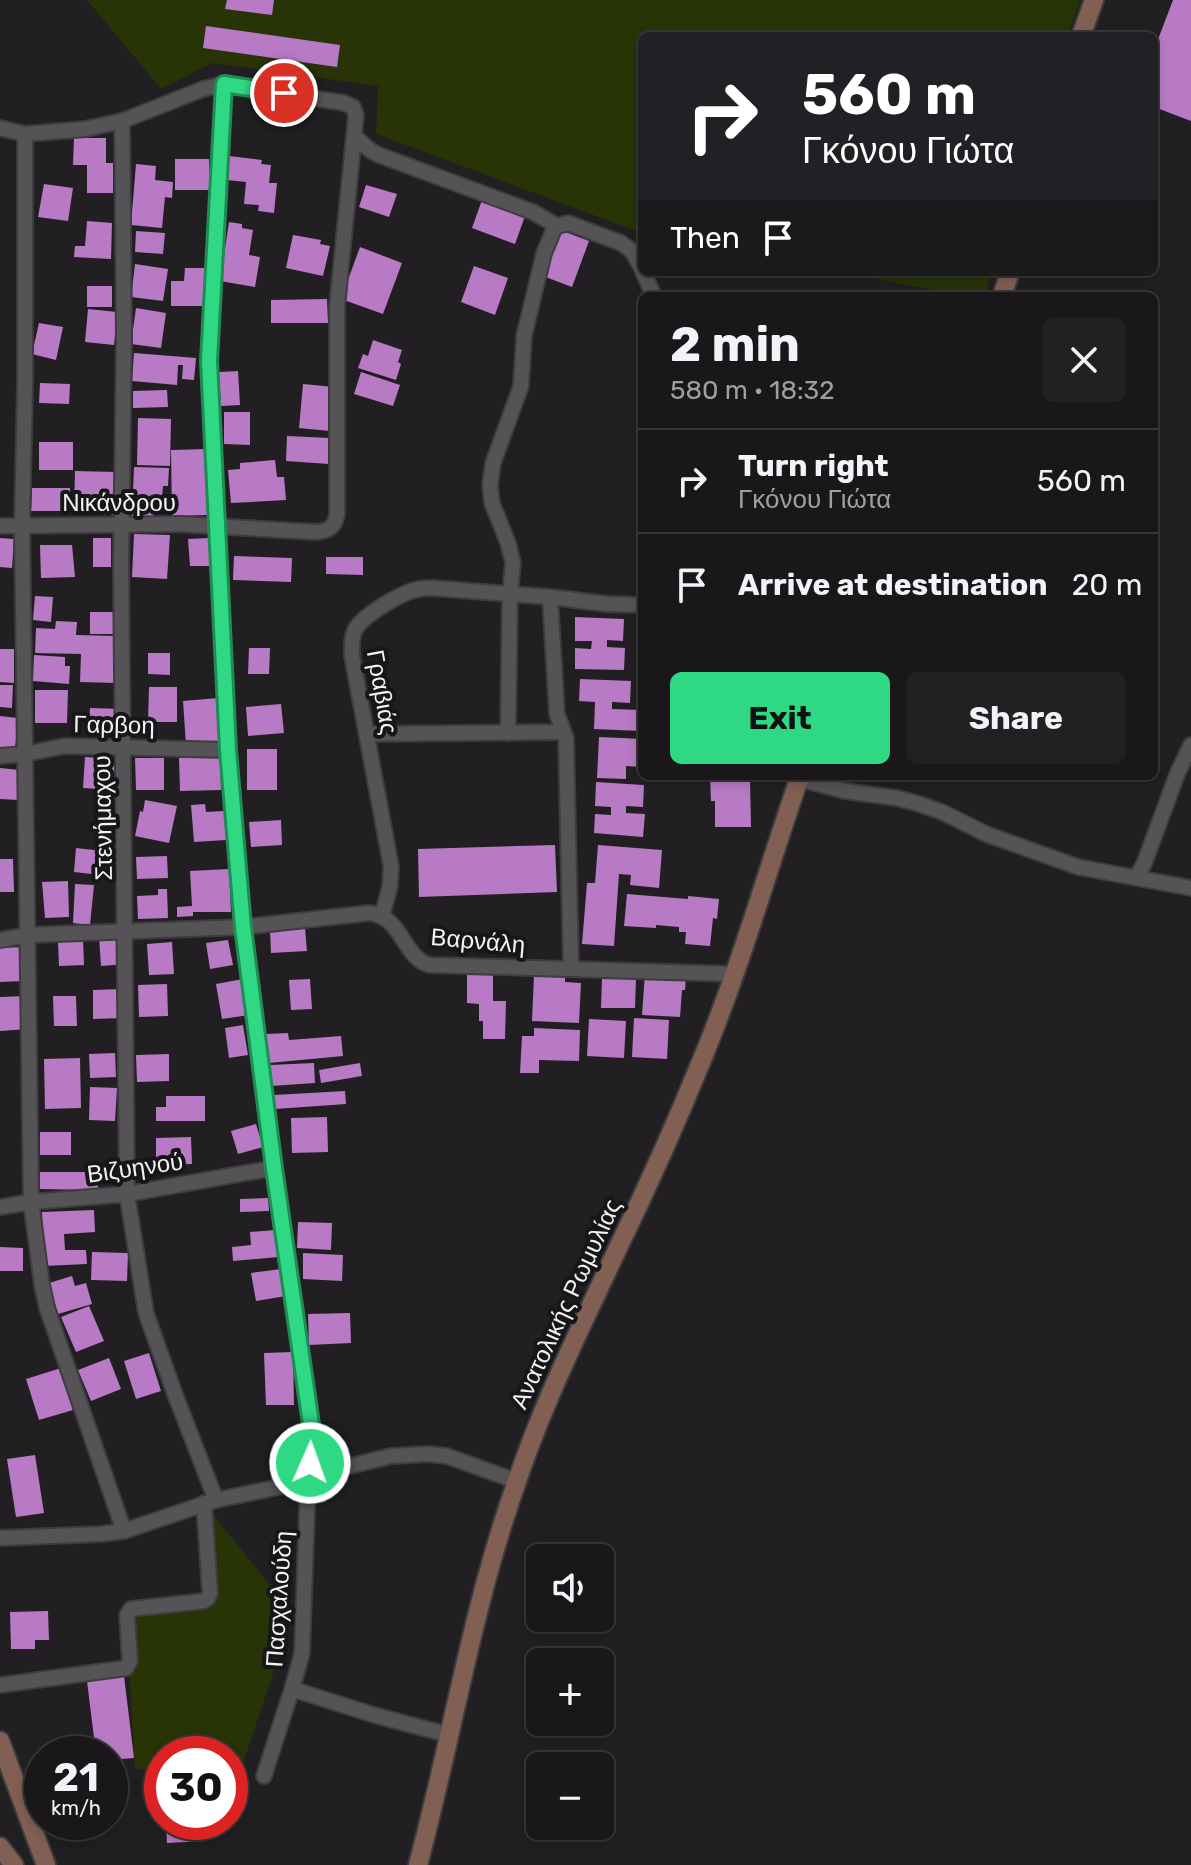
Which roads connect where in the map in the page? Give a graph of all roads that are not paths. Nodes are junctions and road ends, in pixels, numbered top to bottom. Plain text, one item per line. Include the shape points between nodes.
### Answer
1 (1094, 0) edge
2 (1082, 32) edge
3 (224, 84) junction
4 (122, 121) junction
5 (0, 128) edge
6 (25, 134) junction
7 (354, 136) junction
8 (557, 226) junction
9 (638, 262) edge
10 (121, 525) junction
11 (0, 526) edge
12 (22, 526) junction
13 (216, 527) junction
14 (510, 594) junction
15 (550, 597) junction
16 (638, 605) edge
17 (563, 732) junction
18 (508, 733) junction
19 (367, 734) junction
20 (1191, 745) edge
21 (124, 747) junction
22 (228, 750) junction
23 (25, 754) junction
24 (0, 756) edge
25 (799, 780) edge
26 (807, 780) edge
27 (1136, 878) junction
28 (1191, 888) edge
29 (382, 916) junction
30 (243, 927) junction
31 (126, 931) junction
32 (28, 935) junction
33 (0, 940) edge
34 (571, 968) junction
35 (735, 974) junction
36 (274, 1168) junction
37 (127, 1194) junction
38 (31, 1202) junction
39 (0, 1207) edge
40 (308, 1481) junction
41 (516, 1481) junction
42 (210, 1501) junction
43 (124, 1531) junction
44 (0, 1538) edge
45 (0, 1685) edge
46 (292, 1689) junction
47 (449, 1735) junction
48 (0, 1741) edge
49 (264, 1776) dead end
50 (46, 1865) edge
51 (418, 1865) edge

1 - 2 street
3 - 4 street
3 - 7 street via 344,103 356,115
3 - 13 street, Πασχαλούδη via 209,361
4 - 6 street
4 - 10 street, Στενήμαχου
5 - 6 street
6 - 12 street
7 - 8 street via 379,155 533,212
7 - 13 street, Νικάνδρου via 337,307 337,515 332,527 316,532
8 - 9 street via 568,223 621,243
8 - 14 street via 544,253 524,336 521,386 491,477 492,503 513,563
10 - 12 street, Νικάνδρου
10 - 13 street, Νικάνδρου
10 - 21 street, Στενήμαχου
11 - 12 street, Νικάνδρου
12 - 23 street
13 - 22 street, Πασχαλούδη
14 - 15 street, Γραβιάς
14 - 18 street
14 - 19 street, Γραβιάς via 418,589 361,622 351,641
15 - 16 street, Γραβιάς
15 - 17 street via 557,714
17 - 18 street
17 - 34 street
18 - 19 street
19 - 29 street, Γραβιάς via 391,866
20 - 27 street
21 - 22 street, Γαρβοη
21 - 23 street, Γαρβοη via 64,746
21 - 31 street, Στενήμαχου
22 - 30 street, Πασχαλούδη
23 - 24 street, Γαρβοη
23 - 32 street
25 - 35 street, Ανατολικής Ρωμυλίας
26 - 27 street via 916,803 1064,863
27 - 28 street
29 - 30 street via 369,913
29 - 34 street, Βαρνάλη via 424,963
30 - 31 street
30 - 36 street, Πασχαλούδη
31 - 32 street
31 - 37 street, Στενήμαχου
32 - 33 street
32 - 38 street
34 - 35 street, Βαρνάλη
35 - 41 street, Ανατολικής Ρωμυλίας via 656,1167 542,1411
36 - 37 street, Βιζυηνού
36 - 40 street, Πασχαλούδη via 312,1431
37 - 38 street, Βιζυηνού
37 - 42 street, Στενήμαχου via 146,1313
38 - 39 street, Βιζυηνού
38 - 43 street via 47,1308
40 - 41 street via 391,1456 427,1454
40 - 42 street
40 - 46 street, Πασχαλούδη via 303,1642
41 - 47 street, Ανατολικής Ρωμυλίας
42 - 43 street
42 - 45 street, Στενήμαχου via 208,1598 131,1609 126,1668
43 - 44 street
46 - 47 street
46 - 49 street, Πασχαλούδη
47 - 51 street, Ανατολικής Ρωμυλίας
48 - 50 street

